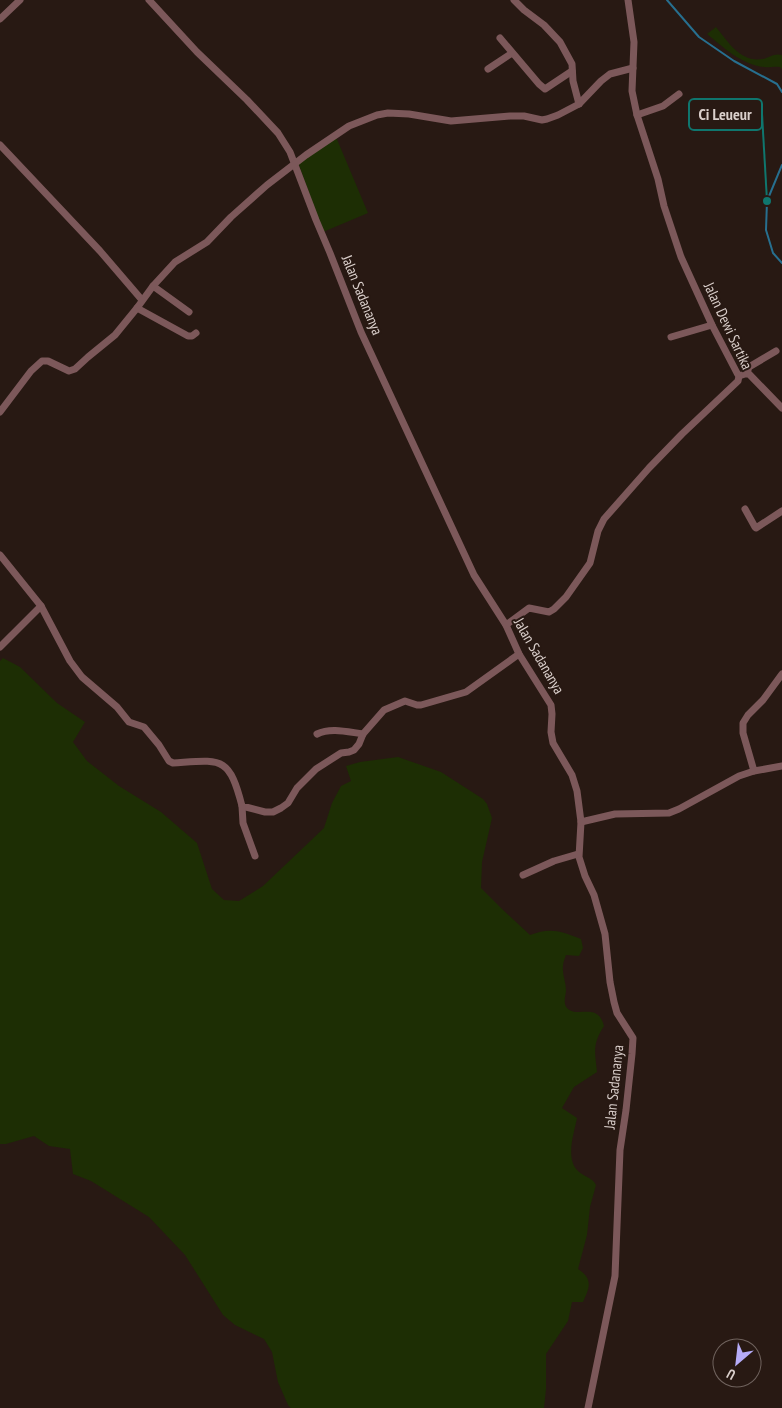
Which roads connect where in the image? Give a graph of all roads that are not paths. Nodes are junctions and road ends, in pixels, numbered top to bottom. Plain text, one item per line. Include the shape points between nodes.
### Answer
1 (20, 0) edge
2 (149, 0) edge
3 (514, 0) edge
4 (628, 0) edge
5 (0, 19) edge
6 (500, 38) dead end
7 (512, 54) junction
8 (633, 68) junction
9 (488, 69) dead end
10 (572, 71) junction
11 (679, 94) dead end
12 (579, 104) junction
13 (637, 115) junction
14 (0, 145) edge
15 (295, 164) junction
16 (153, 286) junction
17 (142, 300) junction
18 (137, 308) junction
19 (188, 312) dead end
20 (712, 325) junction
21 (196, 333) dead end
22 (670, 337) dead end
23 (776, 351) dead end
24 (747, 373) junction
25 (739, 376) junction
26 (782, 408) edge
27 (0, 412) edge
28 (745, 510) dead end
29 (782, 511) edge
30 (0, 555) edge
31 (41, 606) junction
32 (506, 624) junction
33 (0, 647) edge
34 (518, 654) junction
35 (782, 674) edge
36 (317, 734) dead end
37 (363, 734) junction
38 (782, 766) edge
39 (754, 771) junction
40 (242, 806) junction
41 (581, 822) junction
42 (578, 854) junction
43 (255, 856) dead end
44 (523, 875) dead end
45 (588, 1408) edge

1 - 5 street
2 - 15 street, Jalan Sadananya via 278,133
3 - 10 street via 560,42 571,61
4 - 8 street, Jalan Dewi Sartika via 634,42
6 - 7 street
7 - 9 street
7 - 10 street via 545,89
8 - 12 street via 610,74
8 - 13 street, Jalan Dewi Sartika via 632,91
10 - 12 street
11 - 13 street via 663,106
12 - 15 street via 542,120 510,116 451,121 397,113 377,115 349,126
13 - 20 street, Jalan Dewi Sartika via 681,256
14 - 17 street
15 - 16 street via 245,204 207,242 175,262
15 - 32 street, Jalan Sadananya via 361,332 474,575
16 - 17 street
16 - 19 street
17 - 18 street
18 - 21 street via 188,336
18 - 27 street via 115,334 73,370 42,361
20 - 22 street
20 - 25 street, Jalan Dewi Sartika
23 - 24 street via 749,366
24 - 25 street
24 - 26 street
25 - 32 street, Jalan Dewi Sartika via 738,382 682,434 604,519 590,563 566,597 549,612 529,608
28 - 29 street via 754,528
30 - 31 street
31 - 33 street
31 - 40 street via 82,677 118,707 129,722 144,727 170,762 209,761 226,767 233,776
32 - 34 street, Jalan Sadananya
34 - 37 street via 462,694 421,705 405,701 386,708
34 - 41 street, Jalan Sadananya via 551,705 552,738 572,775
35 - 39 street via 743,723
36 - 37 street via 337,730
37 - 40 street via 354,750 341,753 316,769 281,808 265,812
38 - 39 street
39 - 41 street via 723,784 674,812 621,813
40 - 43 street via 243,823
41 - 42 street, Jalan Sadananya
42 - 44 street via 550,862
42 - 45 street, Jalan Sadananya via 605,934 614,1002 633,1038 620,1150 615,1276

